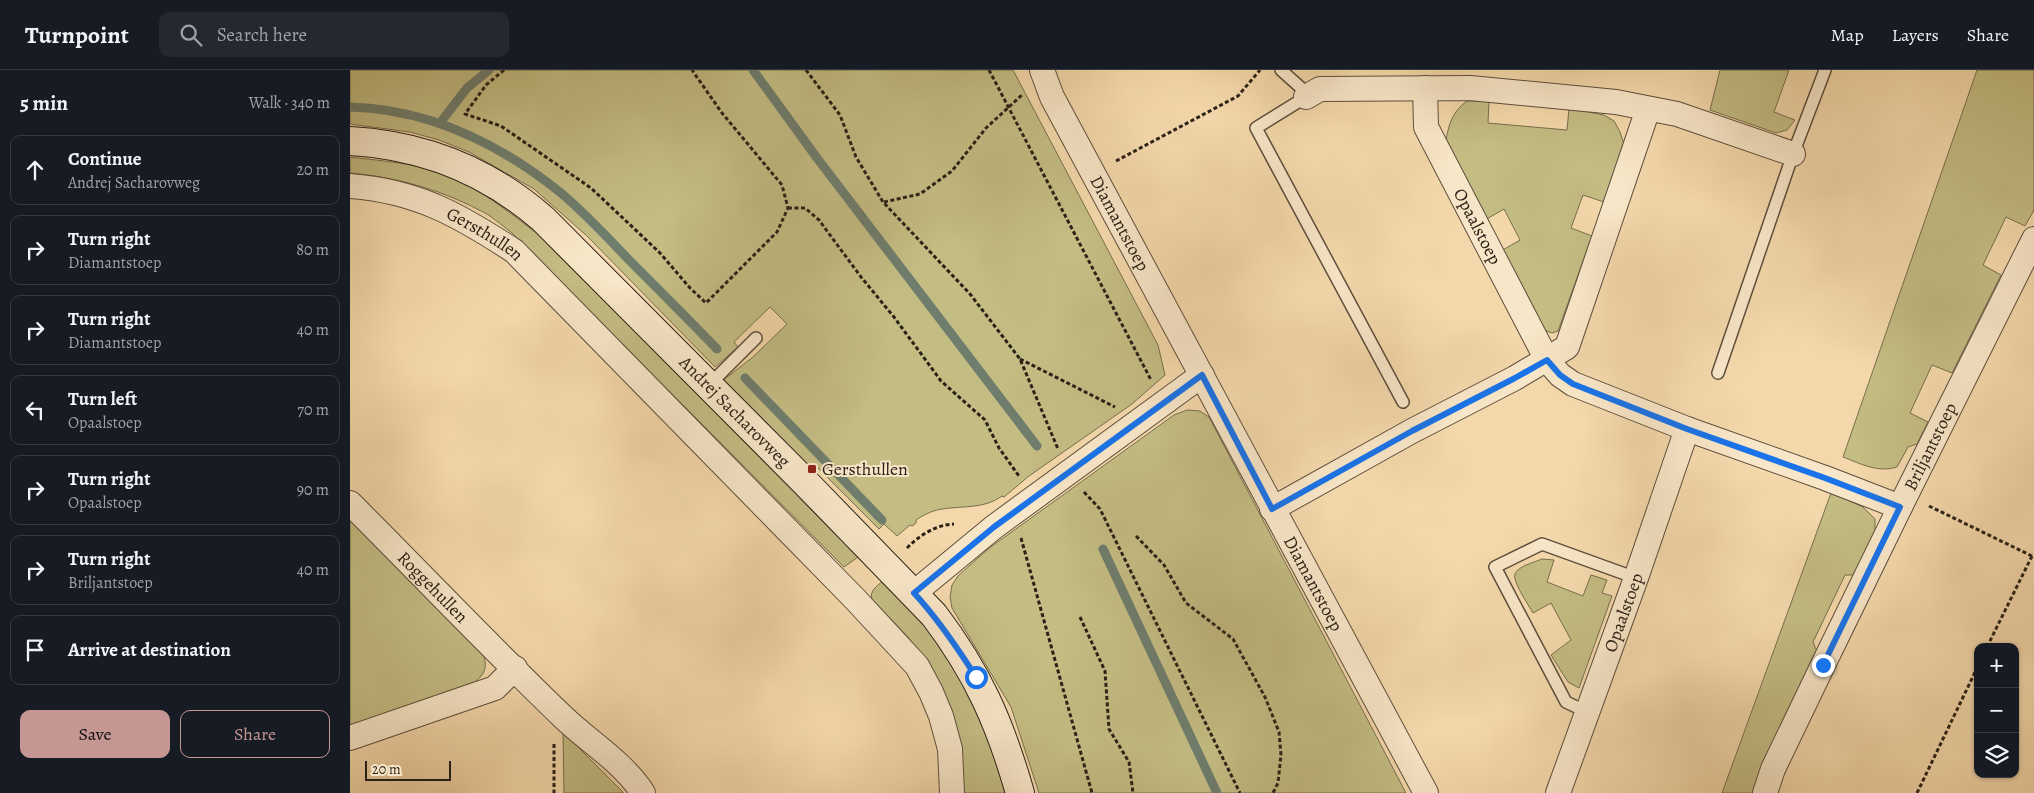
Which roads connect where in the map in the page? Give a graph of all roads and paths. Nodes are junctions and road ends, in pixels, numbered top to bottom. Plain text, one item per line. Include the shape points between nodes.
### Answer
1 (504, 70) edge
2 (692, 70) edge
3 (806, 70) edge
4 (989, 70) edge
5 (1042, 70) edge
6 (1260, 70) edge
7 (1281, 70) edge
8 (1825, 70) edge
9 (1425, 88) junction
10 (1306, 97) junction
11 (1018, 100) dead end
12 (1008, 108) junction
13 (1648, 109) junction
14 (350, 141) edge
15 (1793, 154) junction
16 (1093, 172) junction
17 (350, 186) edge
18 (883, 202) junction
19 (788, 208) junction
20 (2034, 239) edge
21 (756, 338) dead end
22 (1020, 359) junction
23 (1547, 360) junction
24 (1718, 373) dead end
25 (1202, 375) junction
26 (709, 385) junction
27 (1163, 402) junction
28 (1403, 402) dead end
29 (1140, 419) junction
30 (1687, 429) junction
31 (1068, 474) junction
32 (1034, 498) junction
33 (1903, 501) junction
34 (350, 503) edge
35 (1272, 509) junction
36 (1014, 513) junction
37 (985, 534) junction
38 (1136, 536) dead end
39 (905, 550) dead end
40 (2033, 556) edge
41 (1636, 578) junction
42 (914, 593) junction
43 (1080, 617) dead end
44 (1989, 643) edge
45 (516, 668) junction
46 (1974, 674) edge
47 (1587, 712) junction
48 (563, 717) junction
49 (350, 738) edge
50 (554, 793) edge
51 (643, 793) edge
52 (952, 793) edge
53 (1020, 793) edge
54 (1092, 793) edge
55 (1133, 793) edge
56 (1240, 793) edge
57 (1273, 793) edge
58 (1426, 793) edge
59 (1558, 793) edge
60 (1765, 793) edge
61 (1917, 793) edge

1 - 19 path via 486,85 465,114 501,126 591,188 660,253 706,303 777,232
2 - 19 path via 722,113 782,185
3 - 18 path via 840,114 856,157
4 - 12 path
5 - 16 street, Diamantstoep via 1052,97
6 - 16 path via 1238,96
7 - 10 lane via 1300,86
8 - 15 lane
9 - 10 street via 1320,89
9 - 13 street via 1478,89 1616,102
9 - 23 street, Opaalstoep via 1426,127
10 - 28 lane via 1256,128
11 - 12 path
12 - 18 path via 986,128 952,171 920,194
12 - 27 path
13 - 15 street via 1677,114
13 - 23 street via 1566,347
14 - 26 street, Andrej Sacharovweg via 383,144 436,156 460,165 522,201
15 - 24 lane
16 - 25 street, Diamantstoep
17 - 52 street, Gersthullen via 388,191 434,205 466,220 514,251 917,666 944,724 950,749
18 - 22 path via 970,294
19 - 32 path via 805,208 819,220 941,381 985,420 999,448
20 - 33 street, Briljantstoep
21 - 26 lane
22 - 29 path
22 - 31 path
23 - 30 street, Opaalstoep via 1573,384
23 - 35 street
25 - 27 street
25 - 35 street, Diamantstoep
26 - 42 street, Andrej Sacharovweg
27 - 29 street
29 - 31 street
30 - 33 street, Opaalstoep via 1825,478
30 - 41 street, Opaalstoep
31 - 32 street
31 - 56 path via 1100,509
32 - 36 street
33 - 40 path
33 - 60 street, Briljantstoep via 1773,770
34 - 45 street, Roggehullen
35 - 58 street, Diamantstoep
36 - 37 street
36 - 54 path
37 - 39 path via 962,524 948,525 918,536
37 - 42 street
38 - 57 path via 1164,565 1186,603 1233,639 1264,697 1279,732 1281,755 1278,783
40 - 44 path
41 - 47 street, Opaalstoep
41 - 47 lane via 1542,544 1495,567 1566,702
42 - 53 street, Andrej Sacharovweg via 950,636 976,677 997,721
43 - 55 path via 1105,671 1109,729 1129,762
45 - 48 street, Roggehullen
45 - 49 street via 495,688
46 - 61 path
47 - 59 street, Opaalstoep
48 - 50 path via 554,728
48 - 51 street, Roggehullen via 623,770

